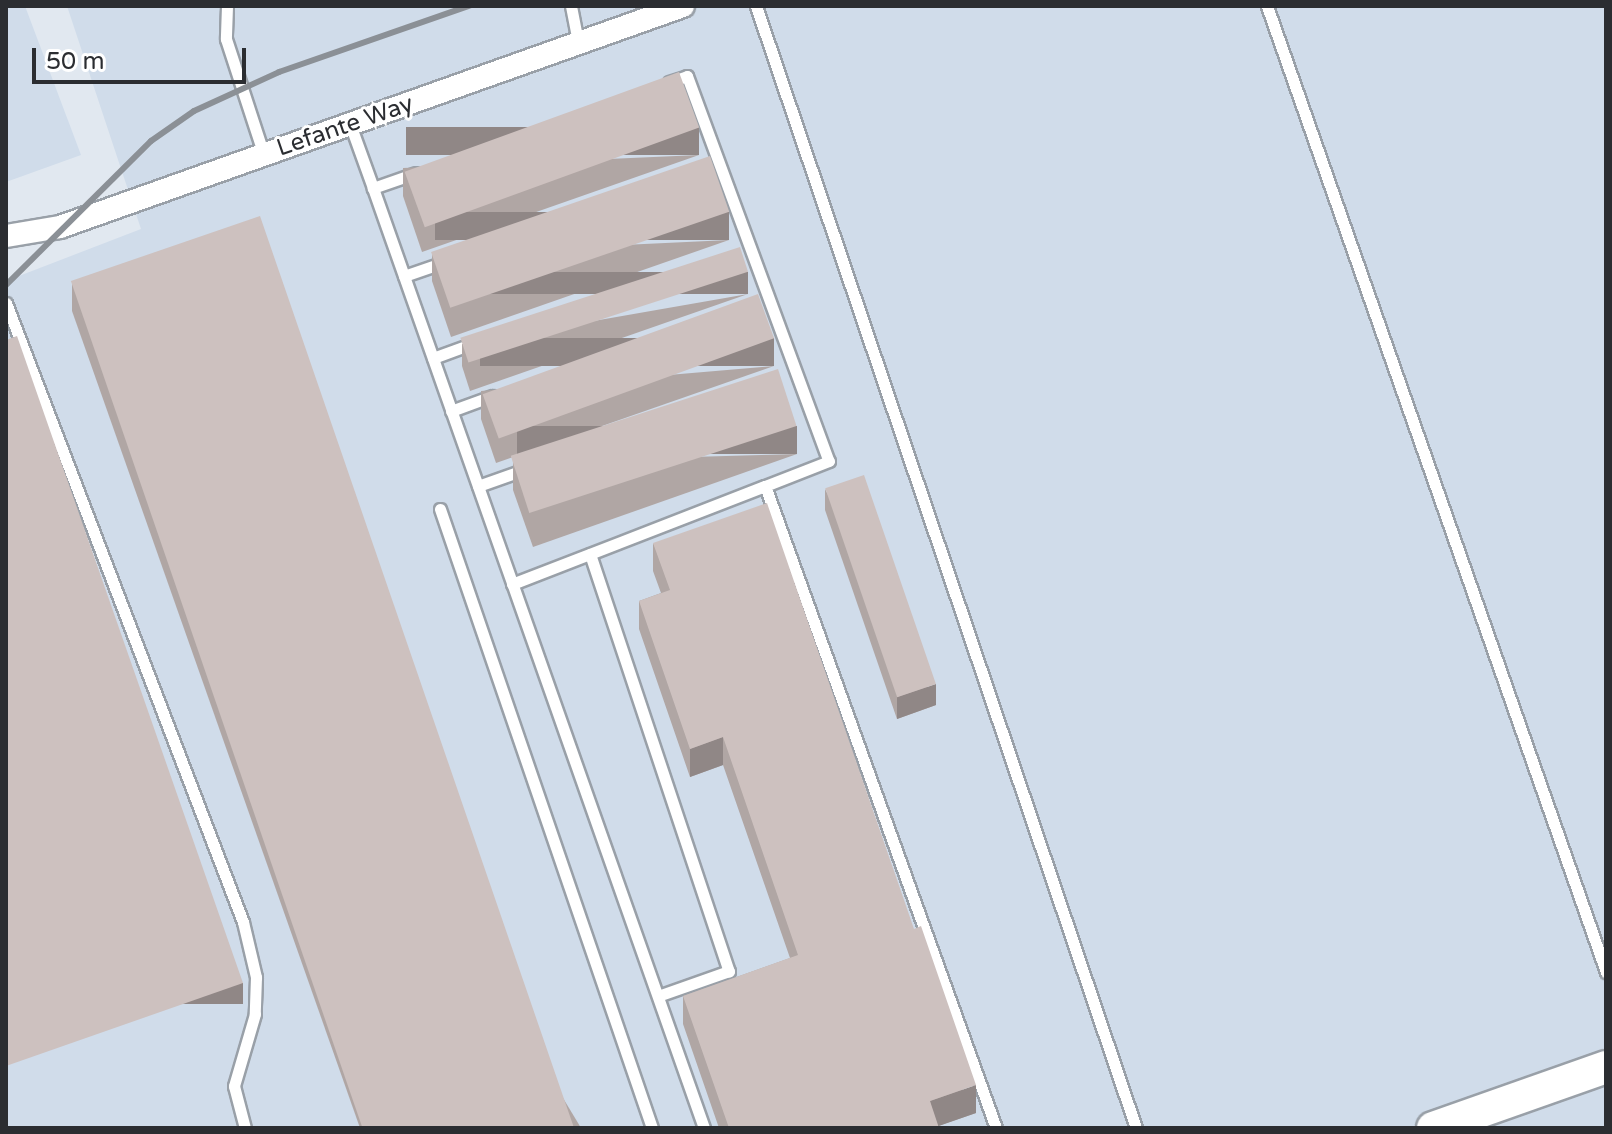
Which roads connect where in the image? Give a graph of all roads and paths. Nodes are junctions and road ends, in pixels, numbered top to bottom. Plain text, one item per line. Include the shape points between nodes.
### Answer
1 (227, 6) edge
2 (571, 6) edge
3 (683, 6) edge
4 (756, 6) edge
5 (1267, 6) edge
6 (578, 43) junction
7 (657, 87) edge
8 (350, 124) junction
9 (264, 155) junction
10 (719, 162) junction
11 (433, 166) edge
12 (704, 168) edge
13 (373, 188) junction
14 (6, 236) edge
15 (750, 245) junction
16 (735, 250) edge
17 (464, 255) edge
18 (404, 276) junction
19 (769, 298) junction
20 (6, 303) edge
21 (754, 303) edge
22 (10, 323) edge
23 (490, 337) edge
24 (433, 358) junction
25 (797, 373) junction
26 (782, 378) edge
27 (509, 390) edge
28 (451, 411) junction
29 (536, 465) edge
30 (478, 486) junction
31 (765, 486) junction
32 (440, 509) dead end
33 (590, 554) junction
34 (512, 584) junction
35 (1606, 972) edge
36 (658, 996) junction
37 (1606, 1067) edge
38 (245, 1128) edge
39 (652, 1128) edge
40 (704, 1128) edge
41 (996, 1128) edge
42 (1136, 1128) edge
43 (1433, 1128) edge

1 - 9 lane via 226,39
2 - 6 lane
3 - 6 street, Lefante Way
4 - 42 lane
5 - 35 lane
6 - 8 street, Lefante Way
7 - 10 lane via 687,76
8 - 9 street, Lefante Way
8 - 13 lane
9 - 14 street, Lefante Way via 60,227
10 - 12 lane
10 - 15 lane
11 - 13 lane
13 - 18 lane
15 - 16 lane
15 - 19 lane
17 - 18 lane
18 - 24 lane
19 - 21 lane
19 - 25 lane
20 - 22 lane
22 - 38 lane via 243,922 256,977 255,1014 234,1086
23 - 24 lane
24 - 28 lane
25 - 26 lane
25 - 31 lane via 829,461
27 - 28 lane
28 - 30 lane
29 - 30 lane
30 - 34 lane
31 - 33 lane
31 - 41 lane
32 - 39 lane
33 - 34 lane
33 - 36 lane via 729,971
34 - 36 lane
36 - 40 lane
37 - 43 street

